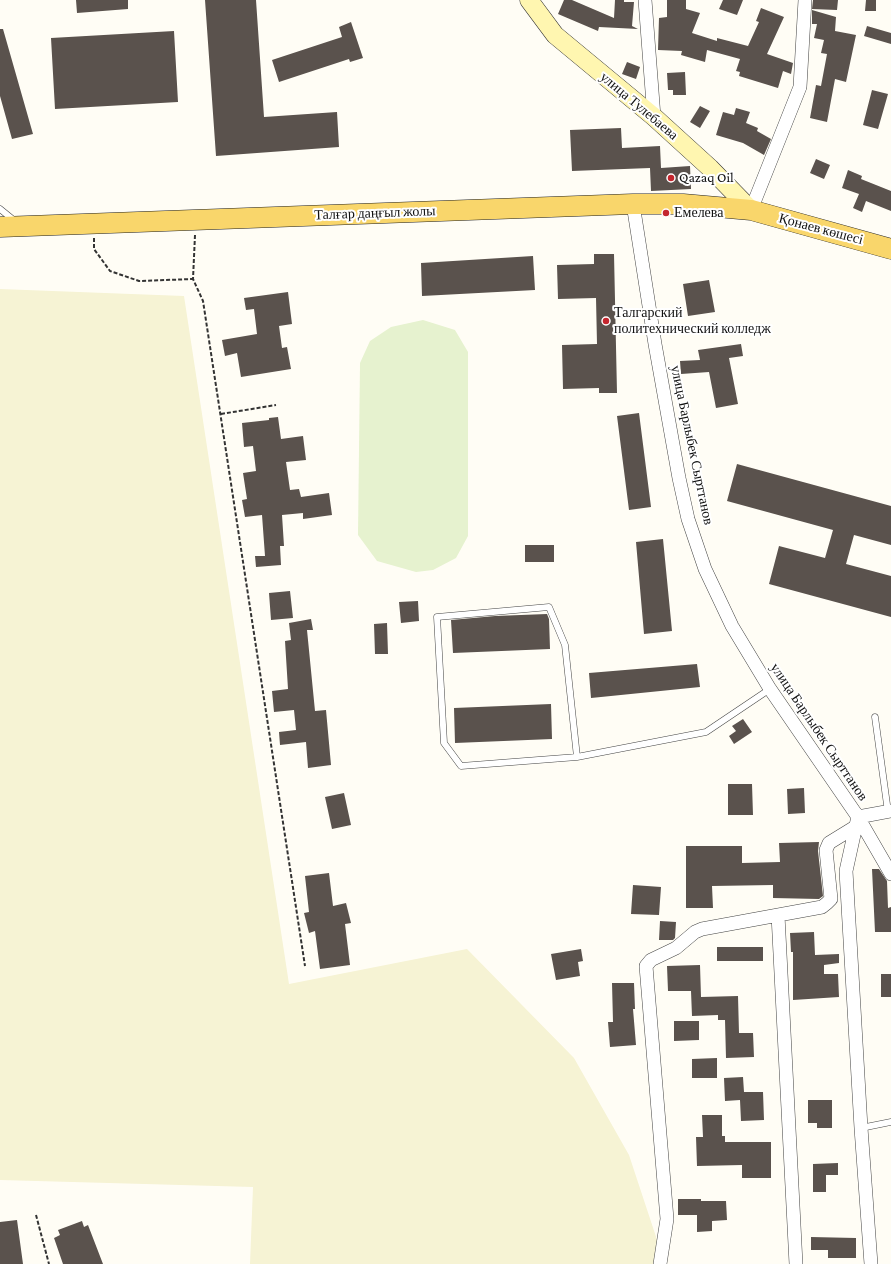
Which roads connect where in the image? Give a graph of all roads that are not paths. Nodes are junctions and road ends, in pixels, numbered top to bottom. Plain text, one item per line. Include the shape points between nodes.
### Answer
1 (529, 0) edge
2 (645, 0) edge
3 (805, 0) edge
4 (654, 117) junction
5 (633, 204) junction
6 (0, 209) edge
7 (751, 210) junction
8 (21, 226) junction
9 (0, 227) edge
10 (891, 249) edge
11 (770, 689) junction
12 (875, 717) dead end
13 (577, 757) junction
14 (890, 812) edge
15 (856, 822) junction
16 (891, 874) edge
17 (778, 915) junction
18 (891, 1122) edge
19 (861, 1128) junction
20 (660, 1264) edge
21 (796, 1264) edge
22 (871, 1264) edge

1 - 4 street, улица Тулебаева via 555,35
2 - 4 street
3 - 7 street via 800,87
4 - 7 street, улица Тулебаева
5 - 7 main road, Талғар даңғыл жолы via 683,204
5 - 8 main road, Талғар даңғыл жолы
5 - 11 street, улица Барлыбек Сырттанов via 655,344 688,519 705,569 732,626
6 - 8 lane
7 - 10 main road, Қонаев көшесі
8 - 9 main road, Талғар даңғыл жолы
11 - 13 lane via 706,732
11 - 15 street, улица Барлыбек Сырттанов
12 - 14 lane
13 - 13 lane via 460,766 444,743 437,617 549,607 564,645
14 - 15 street
15 - 16 street, улица Барлыбек Сырттанов
15 - 17 street via 829,843 826,850 831,899 827,904
15 - 19 street via 846,871
17 - 20 street via 702,929 676,948 651,960 646,966 667,1219
17 - 21 street
18 - 19 lane
19 - 22 street

